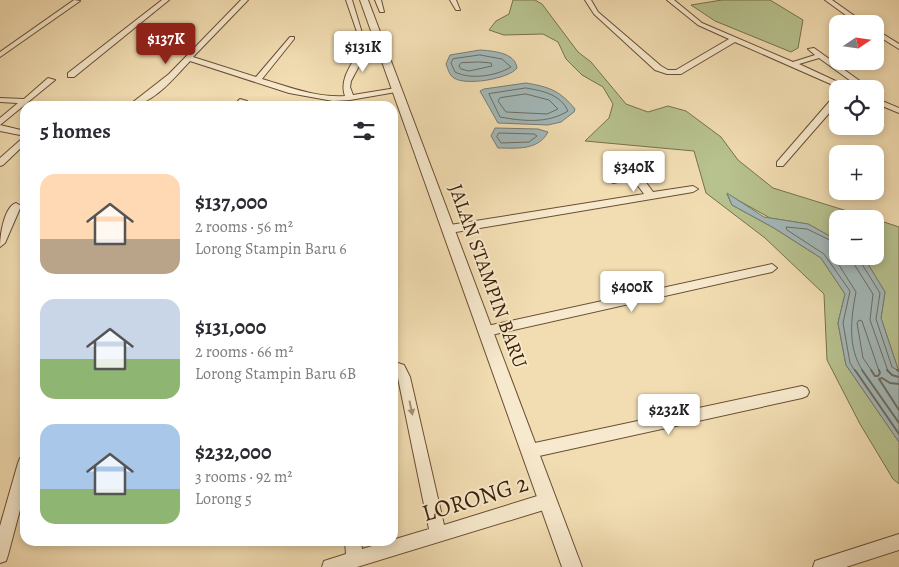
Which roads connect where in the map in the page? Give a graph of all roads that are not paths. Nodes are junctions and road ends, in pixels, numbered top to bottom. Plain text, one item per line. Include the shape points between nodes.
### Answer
1 (166, 0) edge
2 (245, 0) edge
3 (349, 0) edge
4 (364, 0) edge
5 (378, 0) edge
6 (453, 0) edge
7 (588, 0) edge
8 (670, 0) edge
9 (828, 0) edge
10 (79, 1) edge
11 (458, 9) dead end
12 (382, 11) dead end
13 (850, 15) edge
14 (360, 32) dead end
15 (292, 38) dead end
16 (884, 38) edge
17 (733, 40) junction
18 (899, 47) edge
19 (364, 48) dead end
20 (812, 48) dead end
21 (0, 55) edge
22 (821, 55) junction
23 (189, 58) junction
24 (793, 64) junction
25 (71, 76) dead end
26 (51, 80) dead end
27 (257, 80) junction
28 (829, 80) edge
29 (855, 80) edge
30 (396, 90) junction
31 (350, 98) junction
32 (0, 100) edge
33 (25, 101) joint
34 (139, 101) edge
35 (884, 104) edge
36 (20, 105) edge
37 (829, 107) edge
38 (899, 111) edge
39 (0, 122) edge
40 (0, 128) edge
41 (20, 133) edge
42 (20, 144) edge
43 (0, 163) edge
44 (780, 164) dead end
45 (660, 172) dead end
46 (636, 176) junction
47 (613, 180) dead end
48 (693, 189) dead end
49 (651, 196) junction
50 (16, 206) dead end
51 (450, 229) junction
52 (0, 243) edge
53 (772, 268) dead end
54 (487, 331) junction
55 (398, 368) edge
56 (802, 392) dead end
57 (530, 451) junction
58 (20, 481) edge
59 (547, 501) junction
60 (438, 534) junction
61 (899, 542) edge
62 (354, 546) edge
63 (0, 555) edge
64 (355, 559) junction
65 (330, 567) edge
66 (572, 567) edge
67 (821, 567) edge

1 - 25 street
2 - 23 street
3 - 14 street
4 - 30 street, JALAN STAMPIN BARU
5 - 12 street
6 - 11 street
7 - 17 street via 596,13 658,68 667,72 678,72
8 - 17 street via 700,24
9 - 13 street
10 - 21 street
15 - 27 street
16 - 18 street
17 - 24 street
19 - 31 street via 347,81
20 - 22 street
22 - 24 street
22 - 29 street
23 - 27 street
23 - 34 street via 160,87
24 - 28 street
26 - 33 street
27 - 31 street via 312,95
30 - 31 street
30 - 51 street, JALAN STAMPIN BARU
32 - 33 street
35 - 38 street
36 - 39 street
37 - 44 street
40 - 41 street
42 - 43 street
45 - 46 street
46 - 47 street
46 - 49 street
48 - 49 street
49 - 51 street
50 - 52 street
51 - 54 street, JALAN STAMPIN BARU
53 - 54 street
54 - 57 street, JALAN STAMPIN BARU
55 -> 60 street via 404,377
56 - 57 street
57 - 59 street, JALAN STAMPIN BARU
58 - 63 street
59 - 60 street, LORONG 2
59 - 66 street, JALAN STAMPIN BARU
60 - 64 street, LORONG 2
61 - 67 street
62 - 64 street
64 - 65 street, LORONG 2

